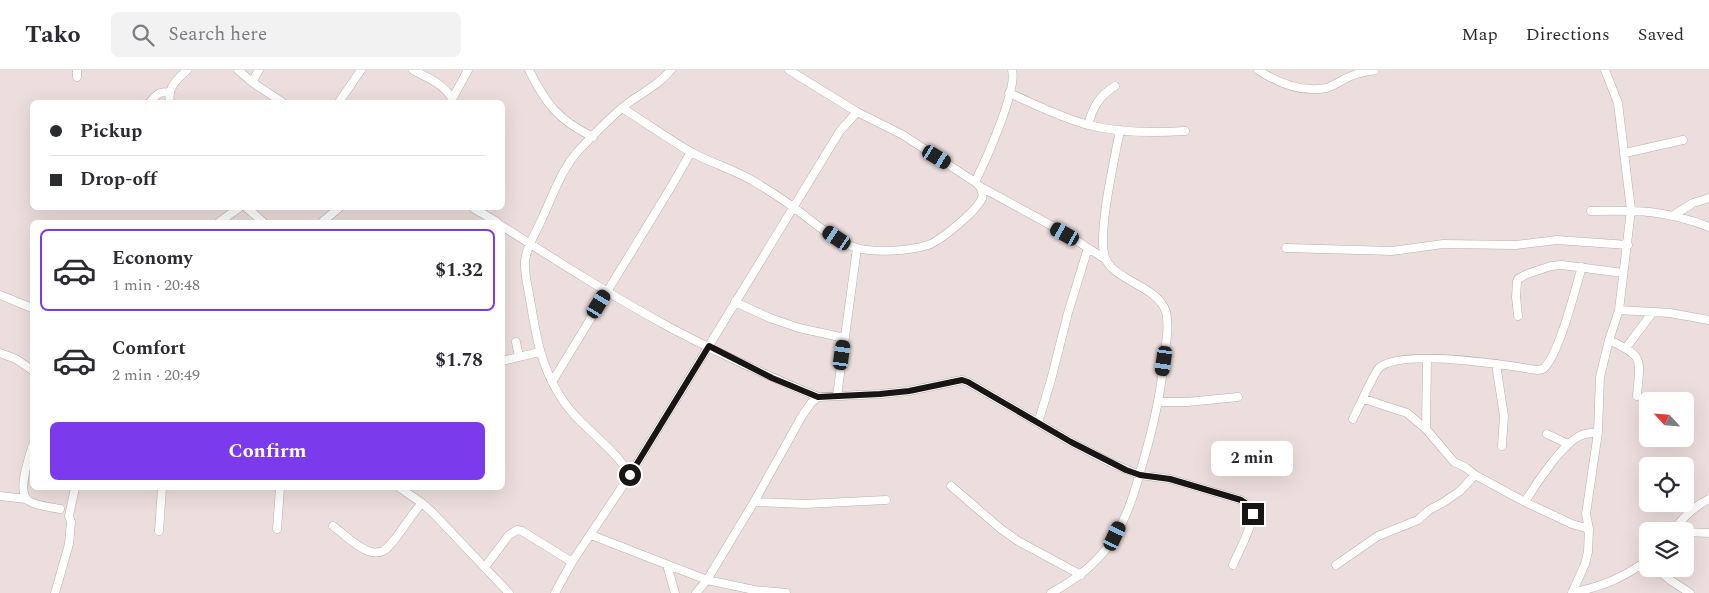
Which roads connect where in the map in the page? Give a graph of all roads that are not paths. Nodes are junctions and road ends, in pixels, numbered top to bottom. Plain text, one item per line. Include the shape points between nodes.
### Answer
1 (188, 70) edge
2 (238, 70) edge
3 (259, 70) edge
4 (361, 70) edge
5 (413, 70) edge
6 (468, 70) edge
7 (529, 70) edge
8 (671, 70) edge
9 (789, 70) edge
10 (1012, 70) edge
11 (1258, 70) edge
12 (1374, 70) edge
13 (1605, 70) edge
14 (252, 82) junction
15 (1115, 86) dead end
16 (159, 93) junction
17 (169, 93) junction
18 (1009, 93) junction
19 (152, 100) edge
20 (158, 100) edge
21 (170, 100) edge
22 (279, 100) edge
23 (340, 100) edge
24 (451, 100) edge
25 (622, 108) junction
26 (857, 112) junction
27 (1088, 125) junction
28 (1120, 130) junction
29 (1185, 130) dead end
30 (592, 137) junction
31 (1683, 140) dead end
32 (691, 152) junction
33 (1625, 154) junction
34 (978, 185) junction
35 (1709, 198) edge
36 (793, 207) junction
37 (236, 210) edge
38 (249, 210) edge
39 (337, 210) edge
40 (476, 210) edge
41 (1631, 210) junction
42 (1591, 211) dead end
43 (1674, 215) junction
44 (222, 220) edge
45 (261, 220) edge
46 (324, 220) edge
47 (494, 220) edge
48 (1709, 227) edge
49 (505, 228) edge
50 (530, 244) junction
51 (1628, 245) junction
52 (857, 248) junction
53 (1088, 248) junction
54 (1286, 248) dead end
55 (1105, 259) junction
56 (1582, 267) junction
57 (1623, 273) junction
58 (607, 291) junction
59 (0, 295) edge
60 (735, 302) junction
61 (30, 307) edge
62 (1619, 310) junction
63 (1652, 312) junction
64 (1518, 316) dead end
65 (1709, 320) edge
66 (845, 338) junction
67 (1609, 340) junction
68 (516, 342) dead end
69 (709, 346) junction
70 (1626, 348) junction
71 (0, 352) edge
72 (539, 352) junction
73 (519, 357) junction
74 (505, 360) edge
75 (1426, 360) junction
76 (1496, 364) junction
77 (30, 369) edge
78 (552, 382) junction
79 (837, 396) junction
80 (1637, 396) dead end
81 (818, 397) junction
82 (1238, 397) dead end
83 (1364, 399) junction
84 (1159, 402) junction
85 (1353, 419) dead end
86 (1038, 423) junction
87 (1426, 429) junction
88 (1598, 432) junction
89 (1547, 434) dead end
90 (1568, 444) junction
91 (1502, 446) dead end
92 (30, 456) edge
93 (630, 475) junction
94 (1140, 475) junction
95 (1475, 475) junction
96 (951, 486) dead end
97 (75, 490) edge
98 (162, 490) edge
99 (280, 490) edge
100 (403, 490) edge
101 (0, 496) edge
102 (26, 499) junction
103 (1709, 499) edge
104 (886, 500) dead end
105 (422, 502) junction
106 (754, 502) junction
107 (1525, 502) junction
108 (60, 509) dead end
109 (1680, 522) edge
110 (333, 526) dead end
111 (277, 529) dead end
112 (1589, 529) junction
113 (159, 531) dead end
114 (1694, 532) edge
115 (1709, 533) edge
116 (591, 535) junction
117 (572, 562) junction
118 (667, 565) junction
119 (1233, 565) dead end
120 (1336, 566) dead end
121 (1639, 566) edge
122 (485, 567) junction
123 (1081, 576) junction
124 (1667, 577) edge
125 (707, 580) junction
126 (771, 592) edge
127 (54, 593) edge
128 (509, 593) edge
129 (556, 593) edge
130 (675, 593) edge
131 (696, 593) edge
132 (786, 593) edge
133 (1051, 593) edge
134 (1572, 593) edge
135 (1690, 593) edge

1 - 17 street
2 - 14 street
3 - 14 street
4 - 23 street
5 - 24 street via 445,88
6 - 24 street
7 - 30 street via 557,114
8 - 25 street
9 - 26 street
10 - 18 street
11 - 12 street via 1285,84 1312,90 1327,88 1353,75
13 - 33 street via 1618,103
14 - 22 street
15 - 27 street via 1098,100
16 - 17 street
16 - 19 street
16 - 20 street
17 - 21 street
18 - 27 street
18 - 34 street
25 - 30 street
25 - 32 street
26 - 34 street via 902,135
26 - 36 street via 840,131
27 - 28 street
28 - 29 street
28 - 55 street via 1102,243
30 - 50 street via 569,163
31 - 33 street
32 - 36 street via 738,172
32 - 58 street
33 - 41 street
34 - 52 street via 982,199 948,234 930,244 896,251
34 - 53 street
35 - 43 street
36 - 52 street
36 - 60 street
37 - 44 street
38 - 45 street
39 - 46 street
40 - 47 street
41 - 42 street
41 - 43 street
41 - 51 street
43 - 48 street
49 - 50 street
50 - 58 street
50 - 72 street via 525,270
51 - 54 street via 1557,240 1516,245 1443,244 1392,251
51 - 57 street
52 - 66 street
53 - 55 street
53 - 86 street
55 - 84 street via 1113,269 1150,293 1166,312
56 - 57 street
56 - 64 street via 1551,266 1518,279
56 - 76 street via 1557,345 1546,367 1537,370
57 - 62 street
58 - 69 street
58 - 78 street
59 - 61 street
60 - 66 street via 799,328
60 - 69 street
62 - 63 street
62 - 67 street
63 - 65 street
63 - 70 street
66 - 79 street
67 - 70 street
67 - 88 street via 1600,377
68 - 73 street
69 - 81 street
69 - 93 street
70 - 80 street via 1635,354 1639,364
71 - 77 street
72 - 73 street
72 - 78 street
73 - 74 street
75 - 76 street
75 - 83 street via 1397,360 1385,364 1377,370
75 - 87 street
76 - 91 street via 1504,416
78 - 93 street via 575,415
79 - 81 street
79 - 86 street via 909,391 962,380
81 - 106 street via 802,416
82 - 84 street
83 - 85 street
83 - 87 street via 1407,413
84 - 94 street
86 - 94 street
87 - 95 street via 1454,462
88 - 90 street via 1582,435
88 - 112 street via 1586,514
89 - 90 street
90 - 107 street
92 - 102 street via 23,486
93 - 116 street
94 - 119 street via 1180,482 1241,500 1250,506 1253,514 1249,530
94 - 123 street via 1130,506 1115,536 1101,557
95 - 107 street
95 - 120 street via 1460,491 1418,520 1378,536
96 - 123 street via 1018,541
97 - 127 street via 69,516 69,544
98 - 113 street
99 - 111 street
100 - 105 street
101 - 102 street
102 - 108 street
103 - 109 street via 1697,504
104 - 106 street via 805,504
105 - 110 street via 392,542 375,553
105 - 122 street
106 - 125 street
107 - 112 street
112 - 134 street via 1585,564
114 - 115 street
116 - 117 street
116 - 118 street
117 - 122 street via 517,530
117 - 129 street
118 - 125 street
118 - 130 street
121 - 134 street via 1608,584
122 - 128 street
123 - 133 street
124 - 135 street
125 - 126 street
125 - 131 street
126 - 132 street

